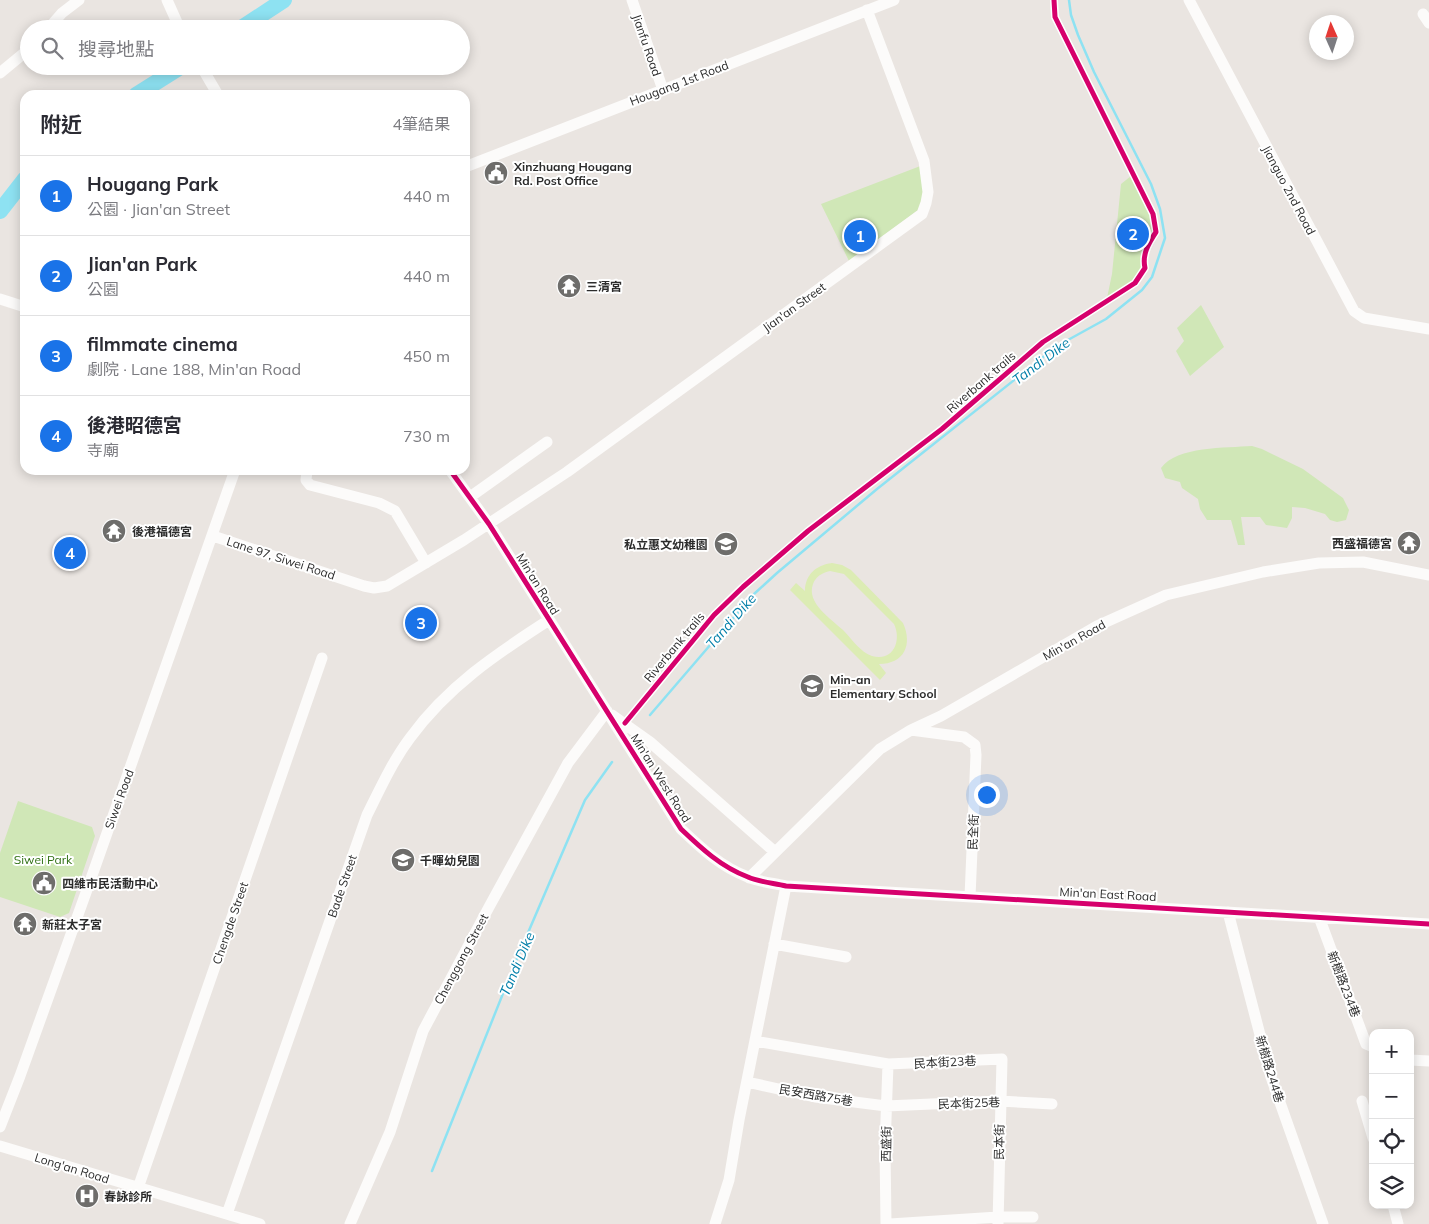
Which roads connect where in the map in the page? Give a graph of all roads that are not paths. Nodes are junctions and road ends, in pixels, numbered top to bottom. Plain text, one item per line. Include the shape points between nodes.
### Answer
1 (79, 0) edge
2 (166, 0) edge
3 (632, 0) edge
4 (894, 0) edge
5 (1189, 0) edge
6 (867, 10) junction
7 (56, 20) edge
8 (176, 20) edge
9 (20, 56) edge
10 (0, 73) edge
11 (205, 75) edge
12 (215, 90) edge
13 (662, 90) junction
14 (470, 165) edge
15 (0, 299) edge
16 (20, 305) edge
17 (1429, 329) edge
18 (547, 442) dead end
19 (233, 475) edge
20 (307, 475) edge
21 (454, 475) edge
22 (470, 497) junction
23 (489, 524) junction
24 (213, 536) junction
25 (426, 563) junction
26 (1429, 574) edge
27 (549, 620) junction
28 (322, 658) dead end
29 (607, 711) junction
30 (911, 730) junction
31 (775, 852) junction
32 (749, 878) junction
33 (786, 886) junction
34 (970, 896) junction
35 (1228, 912) junction
36 (1318, 917) junction
37 (1429, 924) edge
38 (774, 944) junction
39 (846, 957) dead end
40 (755, 1041) junction
41 (1369, 1045) edge
42 (1002, 1059) joint
43 (1414, 1060) edge
44 (1429, 1061) edge
45 (888, 1064) junction
46 (747, 1082) junction
47 (1000, 1101) junction
48 (1362, 1101) dead end
49 (1052, 1104) dead end
50 (886, 1106) junction
51 (1369, 1125) edge
52 (0, 1126) edge
53 (0, 1146) edge
54 (138, 1188) junction
55 (1393, 1209) edge
56 (226, 1214) junction
57 (1033, 1217) dead end
58 (998, 1220) edge
59 (260, 1224) edge
60 (350, 1224) edge
61 (715, 1224) edge
62 (888, 1224) edge
63 (1323, 1224) edge
64 (1398, 1224) edge

1 - 7 street
2 - 8 street
3 - 13 street, Jianfu Road
4 - 6 street, Hougang 1st Road
5 - 17 street, Jianguo 2nd Road via 1354,311 1364,318
6 - 13 street, Hougang 1st Road
6 - 23 street, Jian'an Street via 924,161 928,192 922,214 567,472
9 - 10 street
11 - 12 street
13 - 14 street, Hougang 1st Road
15 - 16 street
18 - 22 street
19 - 24 street, Siwei Road
20 - 25 street via 310,486 380,503 395,511
21 - 22 street, Min'an Road
22 - 23 street, Min'an Road
23 - 25 street, Jian'an Street
23 - 27 street, Min'an Road
24 - 25 street, Lane 97, Siwei Road via 374,588 387,586
24 - 52 street, Siwei Road
26 - 30 street, Min'an Road via 1363,562 1320,563 1263,572 1166,595 1097,626
27 - 29 street, Min'an Road
27 - 56 street, Bade Street via 495,654 459,684 410,738 387,774 364,823
28 - 54 street, Chengde Street
29 - 31 street, Min'an Road via 650,742
29 - 32 street, Min'an West Road via 681,829 706,853
29 - 60 street, Chenggong Street via 568,762 423,1032 390,1132
30 - 31 street, Min'an Road via 880,749
30 - 34 street, 民全街 via 964,737 975,745
31 - 32 street, Min'an Road
32 - 33 street, Min'an West Road
33 - 34 street, Min'an East Road
33 - 38 street
34 - 35 street, Min'an East Road
35 - 36 street, Min'an East Road
35 - 63 street, 新樹路244巷 via 1271,1077
36 - 37 street, Min'an East Road
36 - 41 street, 新樹路234巷
38 - 39 street
38 - 40 street
40 - 45 street
40 - 46 street
42 - 45 street, 民本街23巷
42 - 47 street, 民本街
43 - 44 street
45 - 50 street, 西盛街
46 - 50 street, 民安西路75巷 via 815,1097
46 - 61 street via 729,1180
47 - 49 street, 民本街25巷
47 - 50 street, 民本街25巷
47 - 58 street, 民本街
48 - 51 street
50 - 62 street, 西盛街
53 - 54 street, Long'an Road
54 - 56 street, Long'an Road
55 - 64 street
56 - 59 street, Long'an Road
57 - 58 street
58 - 62 street

